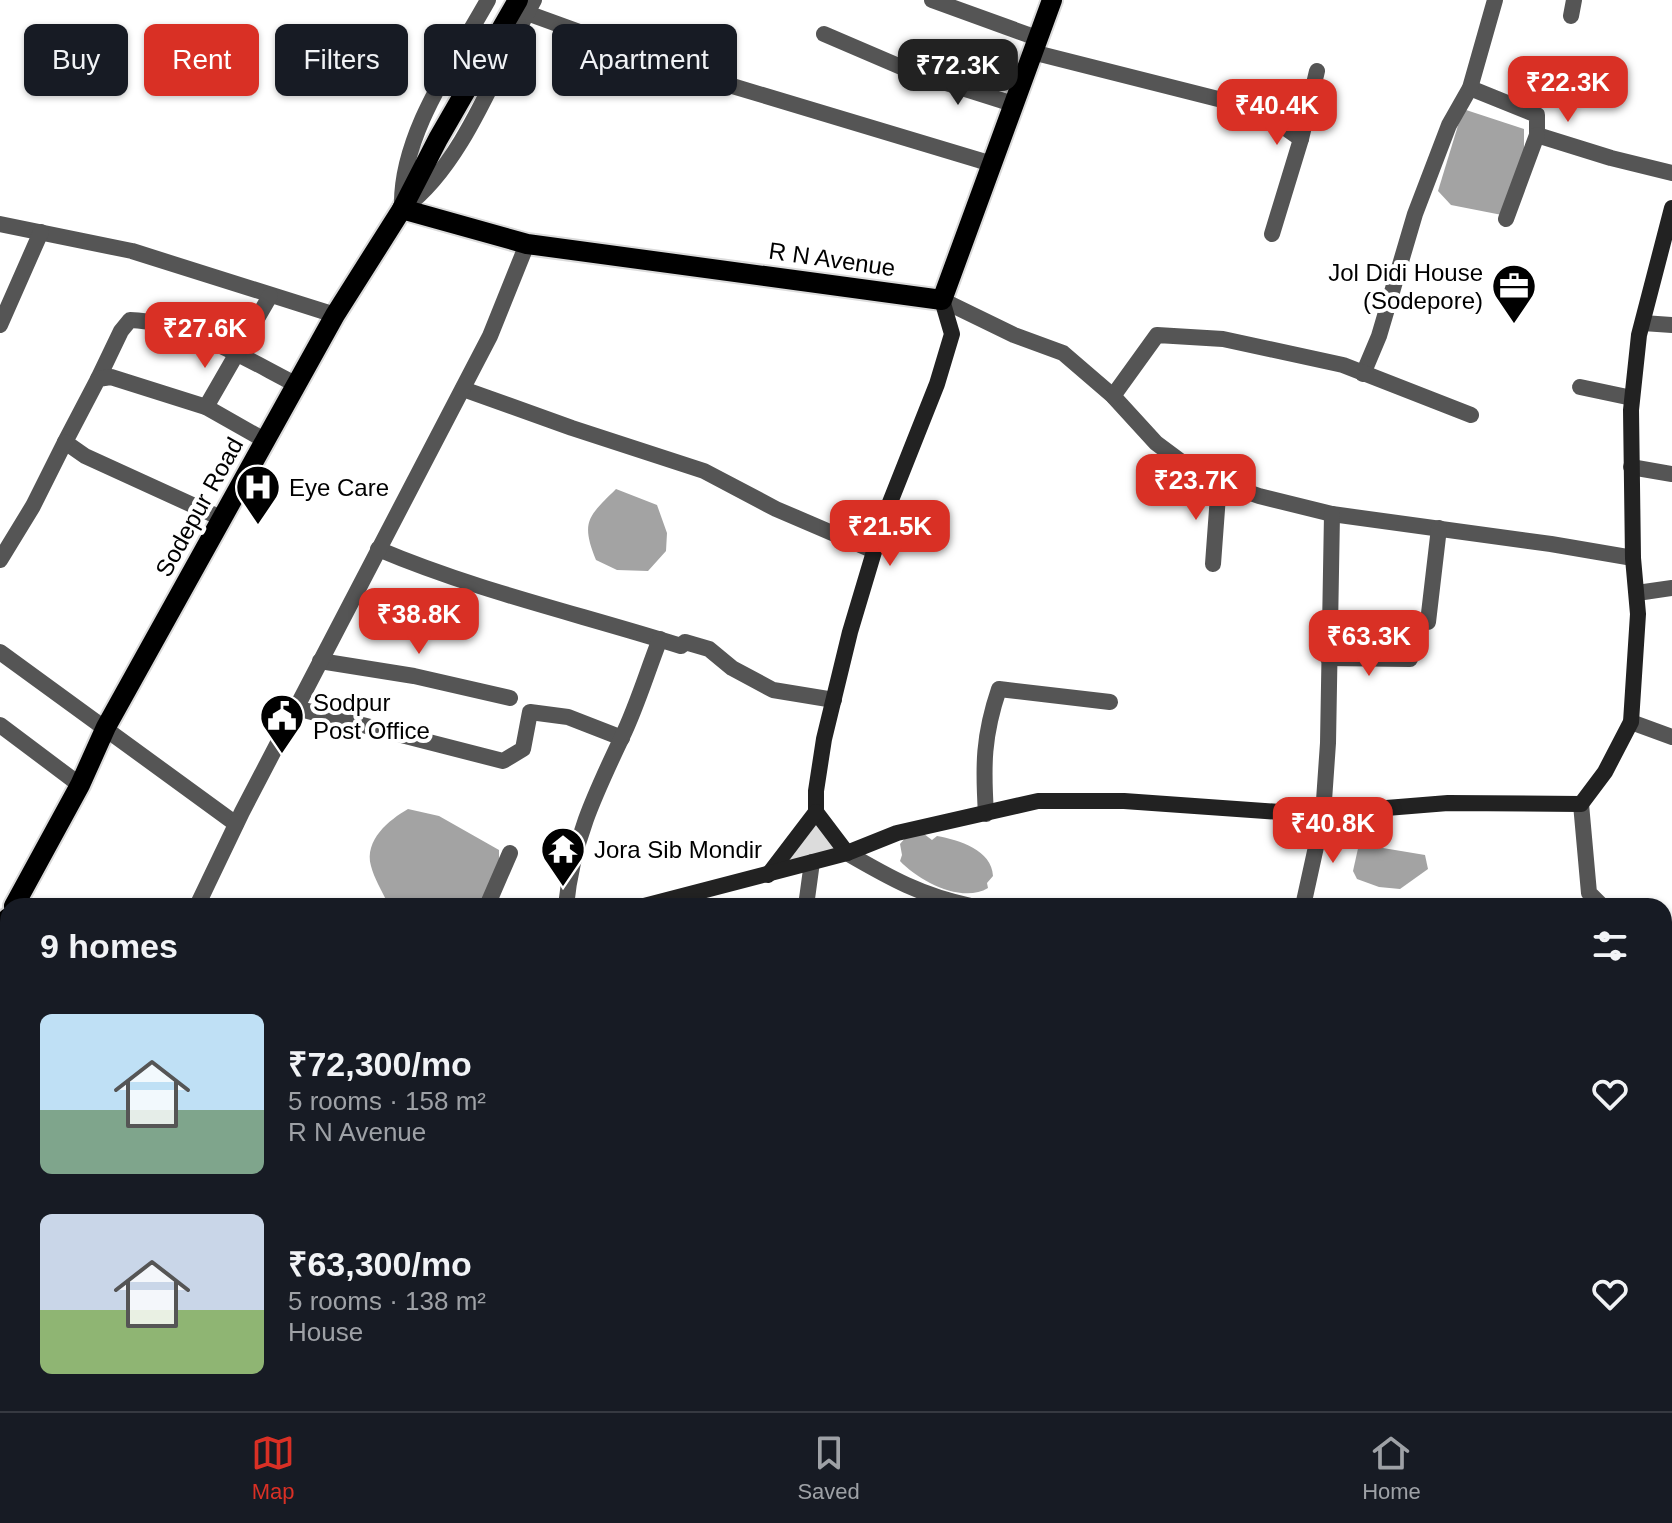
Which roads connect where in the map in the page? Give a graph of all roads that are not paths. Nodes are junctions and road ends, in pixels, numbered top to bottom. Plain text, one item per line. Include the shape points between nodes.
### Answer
1 (488, 0) edge
2 (932, 0) edge
3 (1052, 0) edge
4 (1495, 0) edge
5 (527, 4) edge
6 (824, 34) dead end
7 (1035, 45) junction
8 (1317, 71) dead end
9 (1470, 88) junction
10 (1013, 104) junction
11 (1537, 135) junction
12 (1301, 139) junction
13 (992, 164) junction
14 (1672, 173) edge
15 (1672, 208) edge
16 (402, 209) junction
17 (1506, 219) dead end
18 (0, 224) edge
19 (41, 232) junction
20 (1272, 234) dead end
21 (527, 244) junction
22 (270, 296) junction
23 (942, 300) junction
24 (335, 315) junction
25 (1643, 323) junction
26 (0, 325) edge
27 (1672, 325) edge
28 (238, 355) junction
29 (1363, 374) junction
30 (98, 379) junction
31 (297, 385) junction
32 (1580, 387) dead end
33 (463, 389) junction
34 (1113, 396) junction
35 (1632, 398) junction
36 (206, 407) junction
37 (1471, 415) dead end
38 (266, 441) junction
39 (65, 442) junction
40 (1631, 467) junction
41 (1672, 474) edge
42 (1219, 482) junction
43 (1332, 514) junction
44 (223, 519) junction
45 (1439, 528) junction
46 (378, 549) junction
47 (874, 551) junction
48 (1633, 558) junction
49 (0, 560) edge
50 (1213, 564) dead end
51 (1672, 588) edge
52 (1637, 593) junction
53 (1428, 622) dead end
54 (660, 639) junction
55 (0, 652) edge
56 (1328, 658) junction
57 (1410, 659) dead end
58 (320, 661) junction
59 (510, 698) dead end
60 (834, 700) junction
61 (1110, 702) dead end
62 (296, 708) junction
63 (1631, 722) junction
64 (0, 725) edge
65 (106, 727) junction
66 (1672, 737) edge
67 (622, 738) junction
68 (80, 785) junction
69 (1581, 804) junction
70 (816, 812) junction
71 (986, 814) junction
72 (1323, 815) junction
73 (236, 824) junction
74 (510, 853) dead end
75 (847, 853) junction
76 (812, 862) junction
77 (768, 875) junction
78 (18, 898) edge
79 (201, 898) edge
80 (490, 898) edge
81 (567, 898) edge
82 (676, 898) edge
83 (807, 898) edge
84 (939, 898) edge
85 (1305, 898) edge
86 (1594, 898) edge

1 - 16 street via 409,151
2 - 7 street
3 - 7 main road
4 - 9 street
5 - 13 street via 709,79
5 - 16 main road, Sodepur Road via 438,139
5 - 16 street via 461,140 424,193
6 - 10 street via 915,73
7 - 10 main road
7 - 12 street via 1264,113
8 - 12 street
9 - 11 street via 1537,115
9 - 29 street via 1449,125 1415,214
10 - 13 main road
11 - 14 street
11 - 17 street
12 - 20 street
13 - 23 main road
15 - 25 street
16 - 21 main road, R N Avenue
16 - 24 main road, Sodepur Road
18 - 19 street
19 - 22 street via 132,251
19 - 26 street
21 - 23 main road, R N Avenue
21 - 33 street
22 - 24 street
22 - 28 street
23 - 34 street via 1063,353
23 - 47 street via 952,334
24 - 31 main road, Sodepur Road
25 - 27 street
25 - 35 street
28 - 30 street via 186,333 130,320
28 - 31 street
28 - 36 street
29 - 34 street via 1223,339 1157,335
29 - 37 street
30 - 36 street via 111,377
30 - 39 street
31 - 38 main road, Sodepur Road
32 - 35 street
33 - 46 street
33 - 47 street via 704,471
34 - 42 street via 1156,443 1199,475
35 - 40 street
36 - 38 street
38 - 44 main road, Sodepur Road
39 - 44 street
39 - 49 street
40 - 41 street
40 - 48 street
42 - 43 street
42 - 50 street
43 - 45 street
43 - 56 street
44 - 65 main road, Sodepur Road
45 - 48 street
45 - 53 street
46 - 54 street via 432,572
46 - 58 street
47 - 60 street
48 - 52 street
51 - 52 street
52 - 63 street
54 - 60 street via 709,649 773,690
54 - 67 street
55 - 65 street
56 - 57 street
56 - 72 street
58 - 59 street
58 - 62 street
60 - 70 street
61 - 71 street via 999,689 983,762
62 - 67 street via 503,761 523,749 530,712 568,717
62 - 73 street
63 - 66 street
63 - 69 street
64 - 68 street
65 - 68 main road, Sodepur Road
65 - 73 street
67 - 81 street via 586,816 569,870
68 - 78 main road, Sodepur Road
69 - 72 street via 1448,803
69 - 86 street via 1589,893
70 - 75 street
70 - 77 street
71 - 72 street via 1038,801 1124,801
71 - 75 street via 897,833
72 - 85 street
73 - 79 street
74 - 80 street
75 - 76 street
75 - 84 street via 901,885
76 - 77 street
76 - 83 street
77 - 82 street

